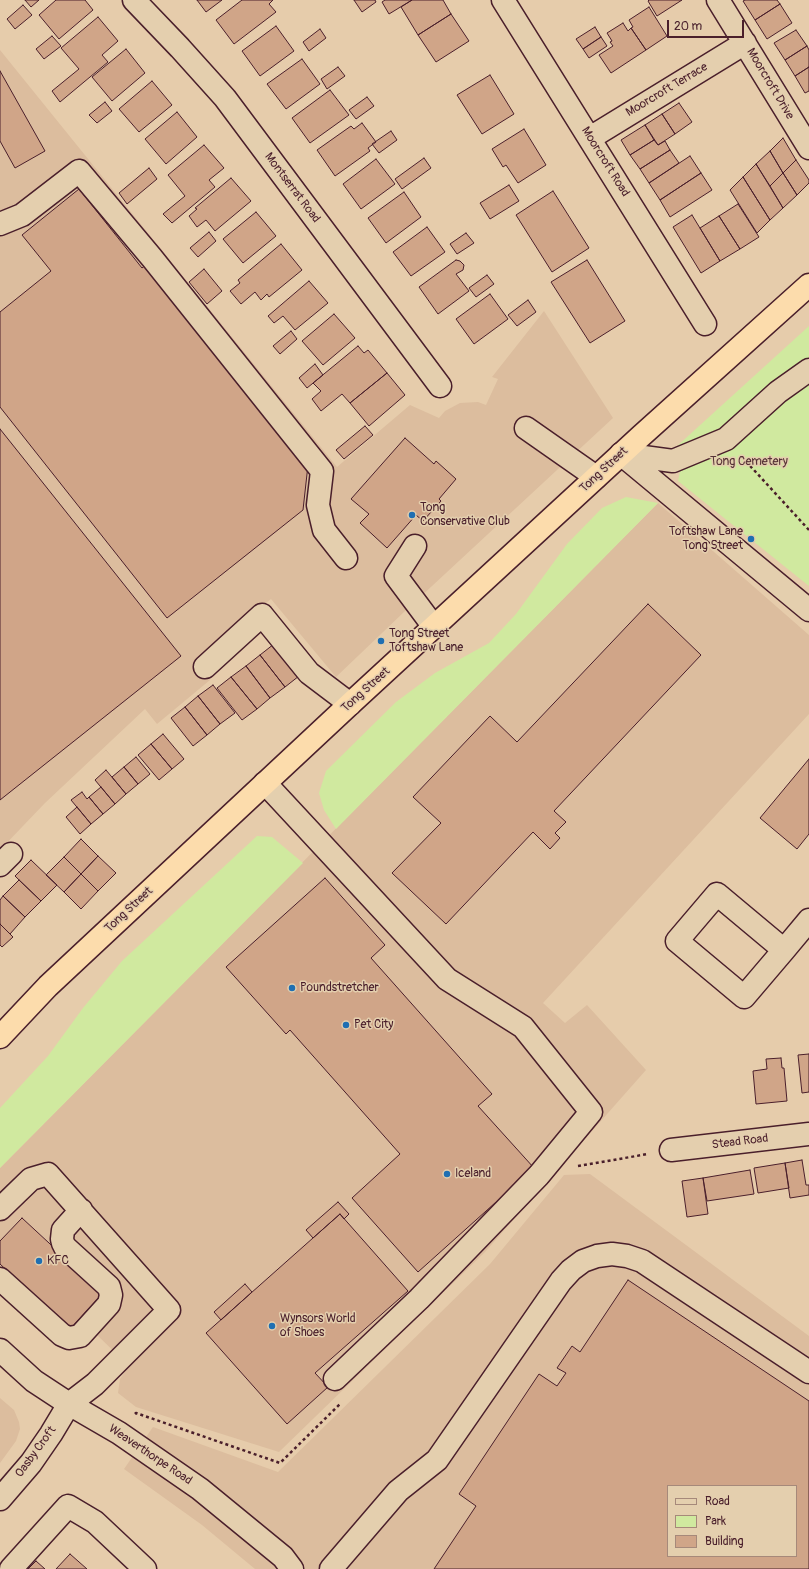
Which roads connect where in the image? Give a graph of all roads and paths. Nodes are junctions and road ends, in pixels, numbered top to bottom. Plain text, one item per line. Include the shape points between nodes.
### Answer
1 (134, 0) edge
2 (503, 0) edge
3 (718, 0) edge
4 (745, 43) junction
5 (590, 138) junction
6 (809, 148) edge
7 (0, 224) edge
8 (809, 285) edge
9 (705, 324) dead end
10 (809, 370) edge
11 (440, 386) dead end
12 (526, 428) dead end
13 (726, 439) junction
14 (621, 454) junction
15 (596, 477) junction
16 (809, 530) edge
17 (415, 546) dead end
18 (346, 558) dead end
19 (809, 610) edge
20 (434, 627) junction
21 (205, 667) dead end
22 (350, 704) junction
23 (265, 783) junction
24 (809, 920) edge
25 (784, 950) junction
26 (0, 1037) edge
27 (809, 1134) edge
28 (671, 1150) dead end
29 (0, 1209) edge
30 (81, 1210) junction
31 (0, 1278) edge
32 (0, 1350) edge
33 (809, 1372) edge
34 (335, 1379) dead end
35 (69, 1404) junction
36 (0, 1499) edge
37 (11, 1569) edge
38 (145, 1569) edge
39 (292, 1569) edge
40 (331, 1569) edge

1 - 11 street, Montserrat Road via 226,98
2 - 5 street, Moorcroft Road
3 - 4 street, Moorcroft Drive
4 - 5 street, Moorcroft Terrace
4 - 6 street, Moorcroft Drive
5 - 9 street, Moorcroft Road
7 - 18 street via 22,215 79,171 322,471 318,505 324,530
8 - 14 highway, Tong Street
10 - 13 street via 778,392
12 - 15 street
13 - 14 street via 673,460
13 - 16 path
14 - 15 highway, Tong Street
14 - 19 street
15 - 20 highway, Tong Street
17 - 20 street via 396,576
20 - 22 highway, Tong Street
21 - 22 street via 262,615 309,673
22 - 23 highway, Tong Street
23 - 26 highway, Tong Street via 48,986
23 - 34 street via 447,979 522,1027 591,1112 539,1175 419,1299
24 - 25 street
25 - 25 street via 717,894 677,941 744,997
27 - 28 street, Stead Road
29 - 30 street via 31,1179 48,1174
30 - 31 street via 63,1230 63,1243 109,1287 111,1296 109,1304 80,1336 69,1338 62,1335
30 - 35 street via 169,1310 95,1384
32 - 35 street, Weaverthorpe Road via 34,1381
33 - 40 street via 642,1261 612,1254 583,1261 561,1281 438,1460 398,1491
35 - 36 street, Oasby Croft via 31,1463
35 - 39 street, Weaverthorpe Road via 120,1433 200,1489 283,1557
37 - 38 street via 68,1506 95,1522

